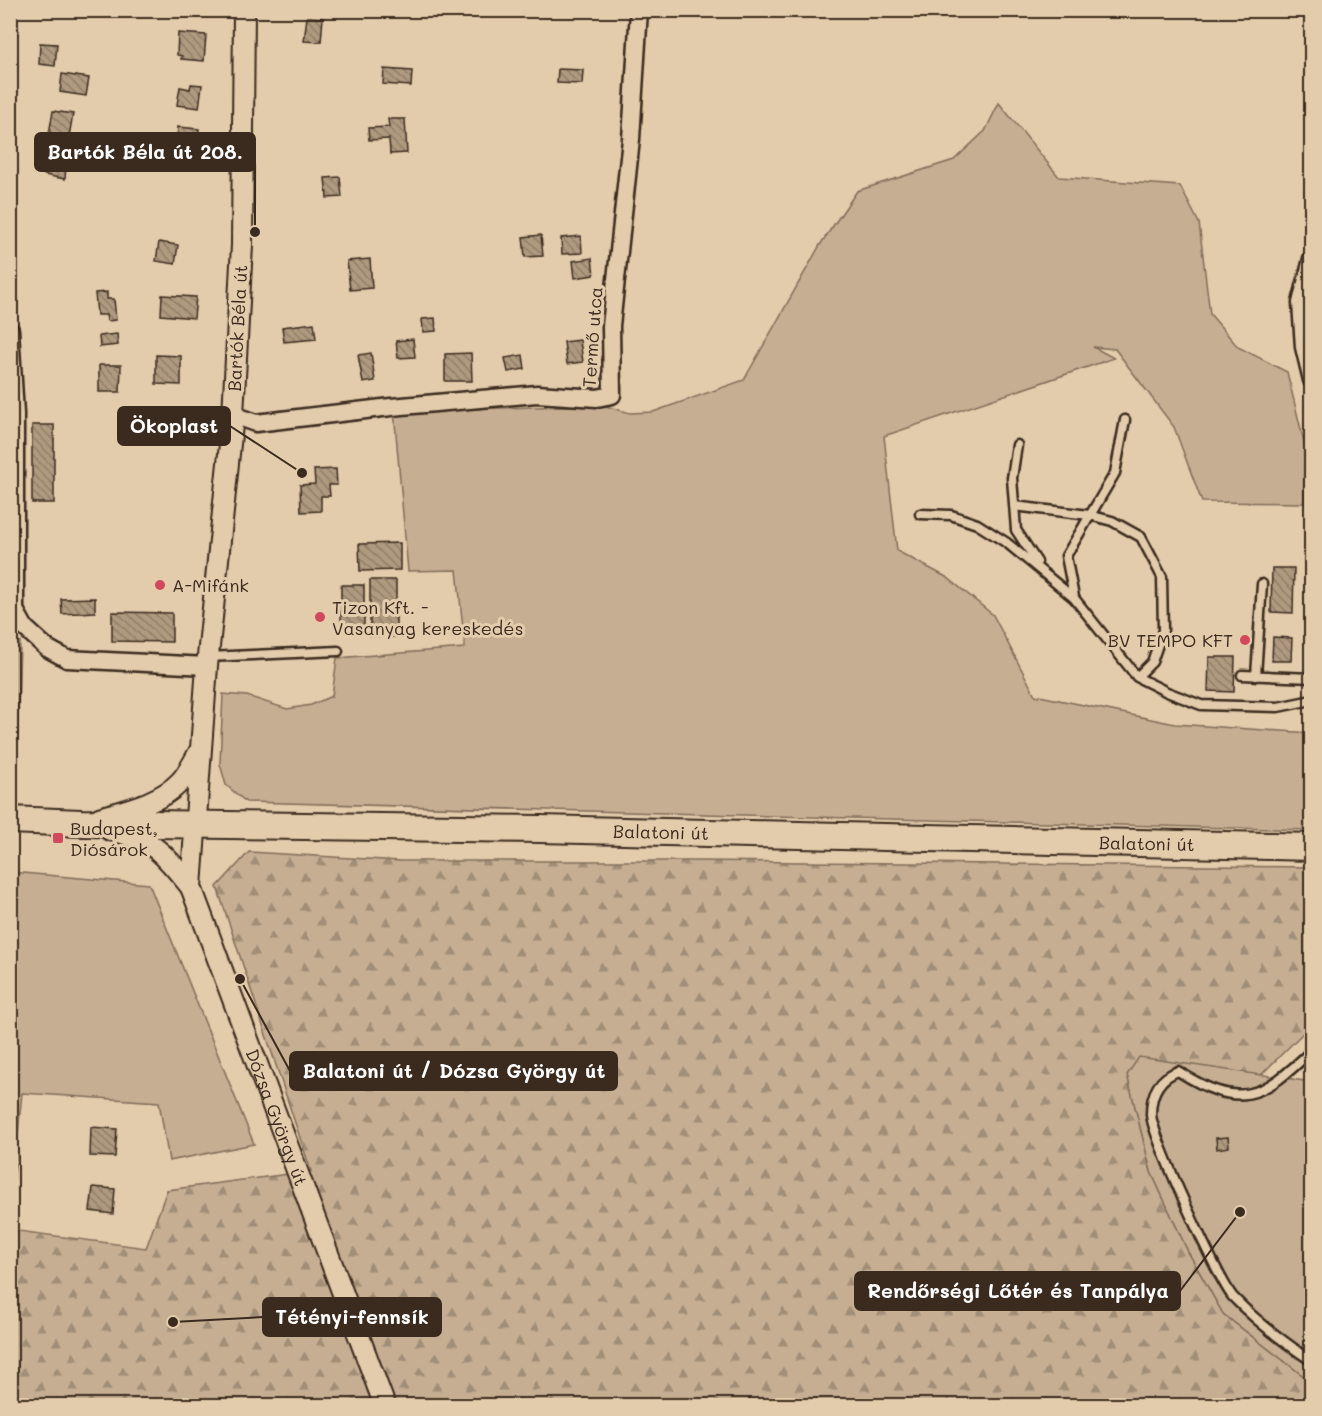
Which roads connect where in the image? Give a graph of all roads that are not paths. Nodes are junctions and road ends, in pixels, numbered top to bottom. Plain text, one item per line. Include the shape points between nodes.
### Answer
1 (244, 10) edge
2 (639, 10) edge
3 (1311, 259) edge
4 (10, 330) edge
5 (1311, 380) edge
6 (233, 415) junction
7 (1125, 420) dead end
8 (1017, 445) dead end
9 (1014, 506) junction
10 (920, 514) dead end
11 (1089, 515) junction
12 (1041, 568) junction
13 (1262, 584) dead end
14 (1074, 598) junction
15 (338, 651) dead end
16 (207, 662) junction
17 (1242, 675) dead end
18 (1256, 676) junction
19 (1137, 677) junction
20 (1311, 678) edge
21 (1311, 700) edge
22 (200, 751) junction
23 (10, 820) edge
24 (81, 824) junction
25 (196, 824) junction
26 (1311, 847) edge
27 (191, 887) junction
28 (1311, 1050) edge
29 (1311, 1361) edge
30 (385, 1406) edge

1 - 6 street, Bartók Béla út via 242,245
2 - 6 street, Termő utca via 631,139 611,326 612,395 597,398 537,394 256,423
3 - 5 street via 1301,303
4 - 16 street via 15,414 15,610 25,628 47,648 67,659 87,663
6 - 16 street, Bartók Béla út
7 - 11 lane via 1115,473
8 - 9 lane via 1012,478
9 - 11 lane
9 - 12 lane via 1016,530
10 - 12 lane via 951,515 977,524
11 - 14 lane via 1066,556
11 - 19 lane via 1112,521 1141,537 1162,577 1163,630 1152,662
12 - 14 lane
13 - 18 lane
14 - 19 lane
15 - 16 lane
16 - 22 street, Bartók Béla út
17 - 18 lane
18 - 20 lane
19 - 21 lane via 1201,705 1278,707
22 - 24 street via 180,782 170,790 132,809
22 - 25 street, Bartók Béla út
23 - 24 main road, Balatoni út
24 - 25 main road, Balatoni út
24 - 27 street via 150,842
25 - 26 main road, Balatoni út
25 - 27 street, Dózsa György út
27 - 30 street, Dózsa György út
28 - 29 lane via 1269,1087 1239,1097 1205,1088 1178,1071 1165,1076 1155,1090 1151,1115 1193,1220 1232,1296

